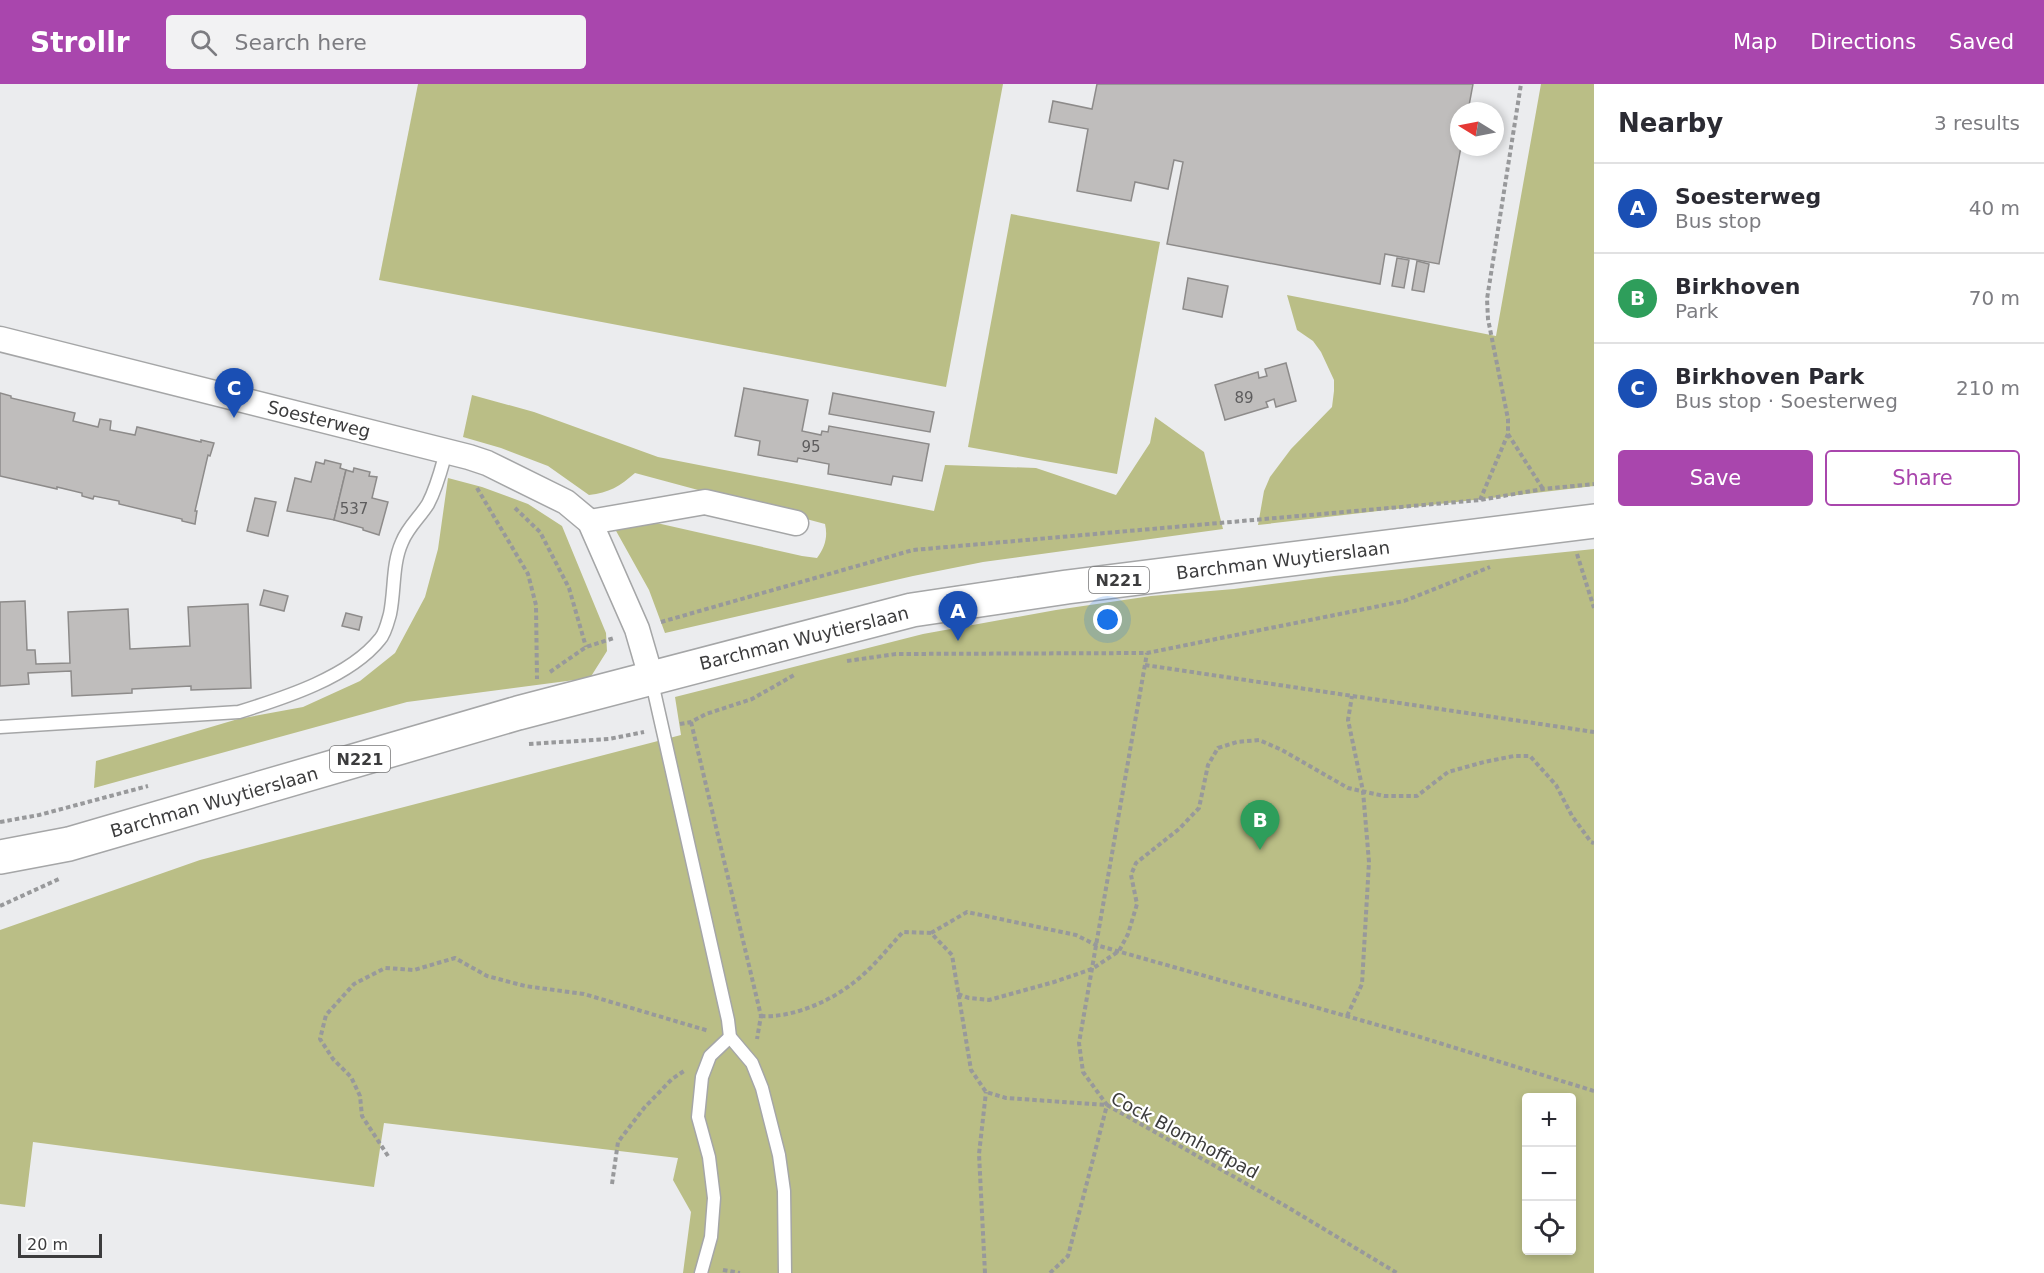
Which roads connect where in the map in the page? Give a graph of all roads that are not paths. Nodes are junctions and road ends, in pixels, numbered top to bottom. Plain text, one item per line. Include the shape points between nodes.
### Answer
1 (0, 339) edge
2 (453, 454) junction
3 (1594, 521) edge
4 (590, 522) junction
5 (796, 524) dead end
6 (651, 677) junction
7 (0, 727) edge
8 (69, 844) junction
9 (0, 857) edge
10 (0, 881) edge
11 (730, 1037) junction
12 (700, 1273) edge
13 (785, 1273) edge

1 - 2 street, Soesterweg
2 - 4 street, Soesterweg via 487,463 566,502
2 - 7 lane via 402,542 390,615 381,638 356,661 324,680 239,712
3 - 6 main road, Barchman Wuytierslaan / N221 via 912,610
4 - 5 street via 705,502
4 - 6 street, Soesterweg via 637,629
6 - 8 main road, Barchman Wuytierslaan / N221
6 - 11 lane, Soesterweg
8 - 9 main road, Barchman Wuytierslaan / N221
8 - 10 main road, Barchman Wuytierslaan / N221
11 - 12 lane via 710,1056 702,1077 698,1118 709,1157 714,1198 711,1237
11 - 13 lane via 752,1063 779,1155 784,1191

